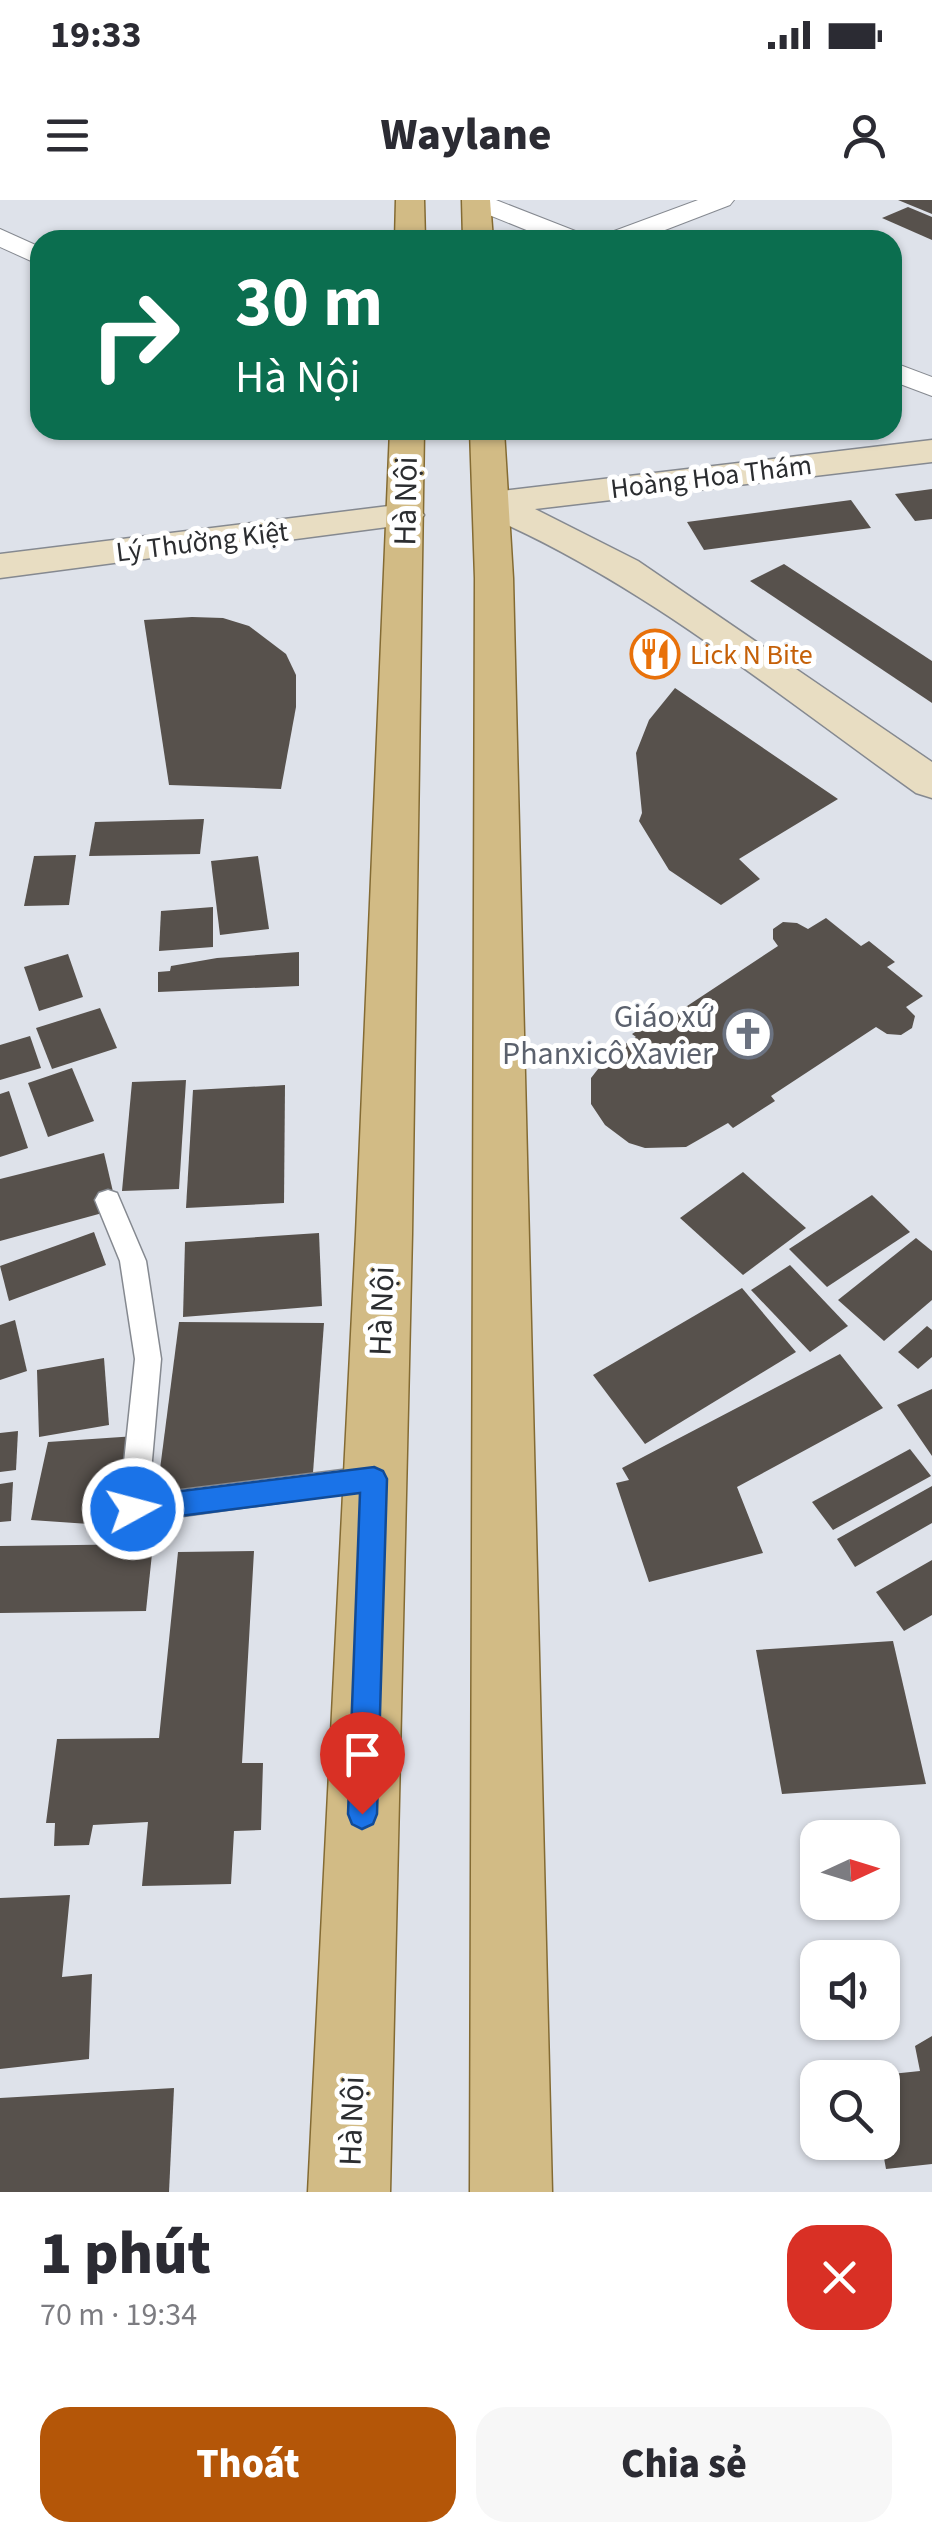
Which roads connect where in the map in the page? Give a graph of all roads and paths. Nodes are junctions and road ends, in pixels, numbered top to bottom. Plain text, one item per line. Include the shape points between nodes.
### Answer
1 (410, 200) edge
2 (721, 200) edge
3 (476, 201) edge
4 (410, 230) edge
5 (477, 230) edge
6 (549, 230) edge
7 (642, 230) edge
8 (0, 237) edge
9 (30, 252) edge
10 (902, 374) edge
11 (932, 387) edge
12 (409, 440) edge
13 (482, 440) edge
14 (932, 451) edge
15 (448, 510) junction
16 (0, 566) edge
17 (932, 783) edge
18 (108, 1200) dead end
19 (374, 1479) junction
20 (349, 2192) edge
21 (511, 2192) edge

1 - 4 main road
2 - 7 street
3 - 5 main road
3 - 6 street
8 - 9 street
10 - 11 street
12 - 15 main road, Hà Nội
13 - 15 main road, Hà Nội
14 - 15 street, Hoàng Hoa Thám
15 - 16 street, Lý Thường Kiệt
15 - 17 street via 558,532 624,569
15 - 19 main road, Hà Nội
15 - 21 main road, Hà Nội
18 - 19 lane via 133,1261 148,1359 133,1509
19 - 20 main road, Hà Nội

